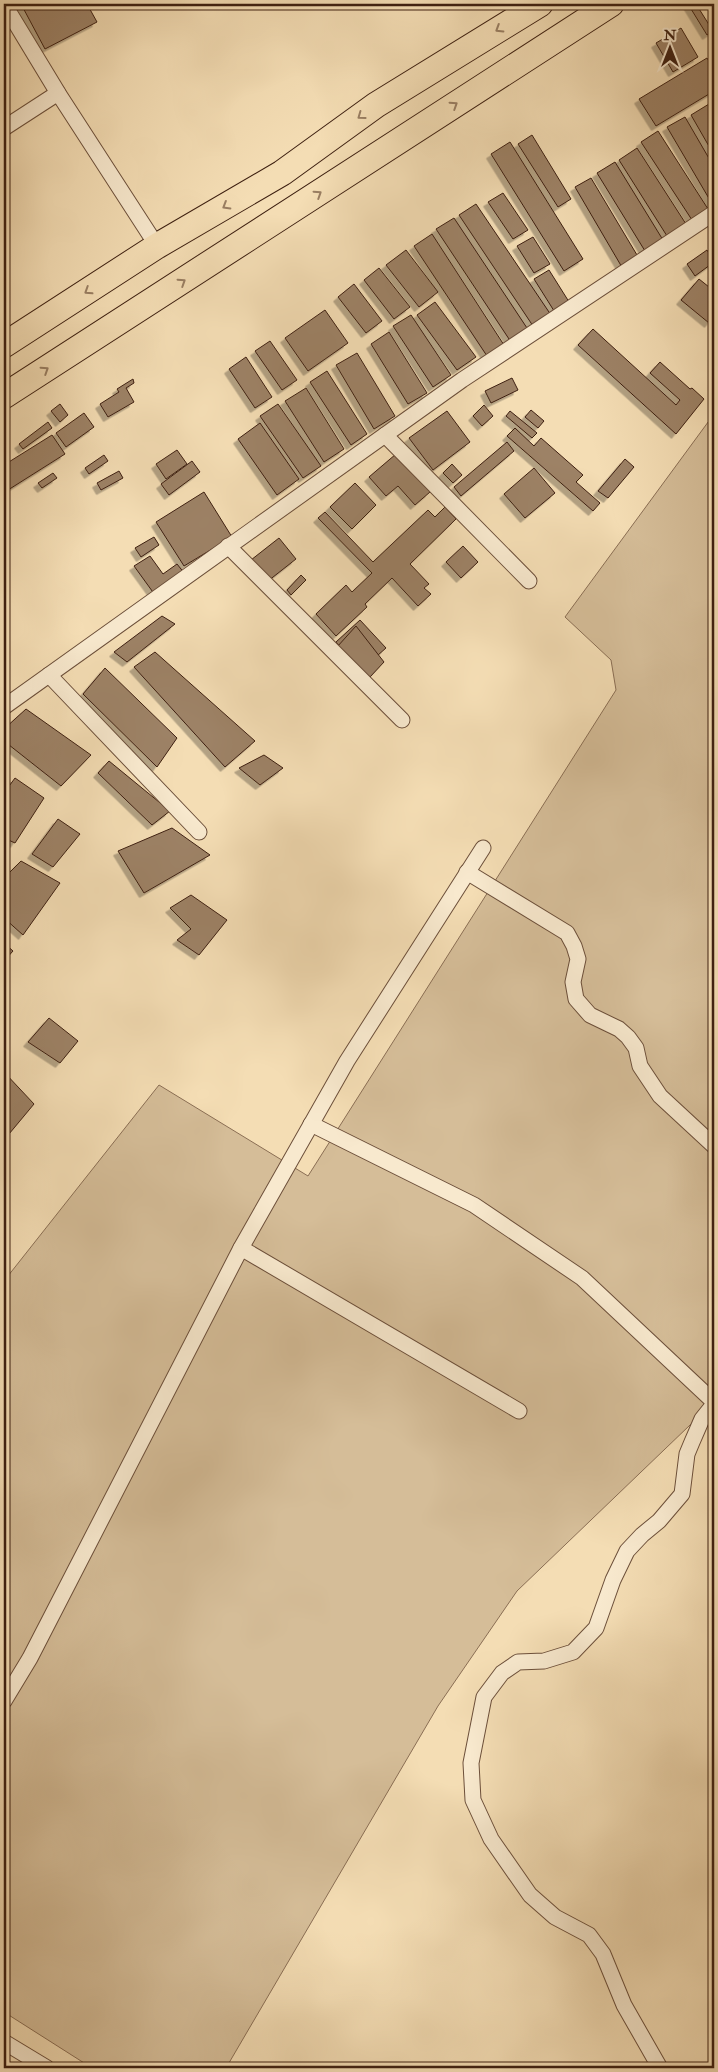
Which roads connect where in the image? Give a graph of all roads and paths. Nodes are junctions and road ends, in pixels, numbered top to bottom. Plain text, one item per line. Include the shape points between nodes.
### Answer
1 (4, 4) edge
2 (540, 4) edge
3 (611, 4) edge
4 (58, 93) junction
5 (4, 128) edge
6 (714, 213) edge
7 (158, 246) junction
8 (4, 345) edge
9 (4, 396) edge
10 (385, 435) junction
11 (228, 546) junction
12 (529, 581) dead end
13 (49, 674) junction
14 (4, 707) edge
15 (402, 720) dead end
16 (199, 832) dead end
17 (483, 848) dead end
18 (467, 872) junction
19 (311, 1124) junction
20 (714, 1146) edge
21 (241, 1248) junction
22 (714, 1403) edge
23 (519, 1411) dead end
24 (4, 1701) edge
25 (4, 2042) edge
26 (47, 2068) edge
27 (660, 2068) edge

1 - 4 street
2 -> 7 highway via 376,105 282,173
9 -> 3 highway
4 - 5 street
4 - 7 street
6 - 10 street via 462,380
7 -> 8 highway
10 - 11 street
10 - 12 street
11 - 13 street
11 - 15 street
13 - 14 street
13 - 16 street
17 - 18 street
18 - 19 street via 347,1061
18 - 20 street via 567,933 578,959 573,982 576,999 590,1015 628,1037 636,1048 640,1066 660,1096
19 - 21 street
19 - 22 street via 474,1205 582,1278
21 - 23 street
21 - 24 street via 30,1658
22 - 27 street via 702,1419 692,1442 682,1494 627,1551 596,1628 573,1652 544,1661 518,1662 502,1673 484,1697 471,1763 473,1800 491,1839 537,1901 555,1917 589,1935 603,1954 624,2004
25 - 26 street

